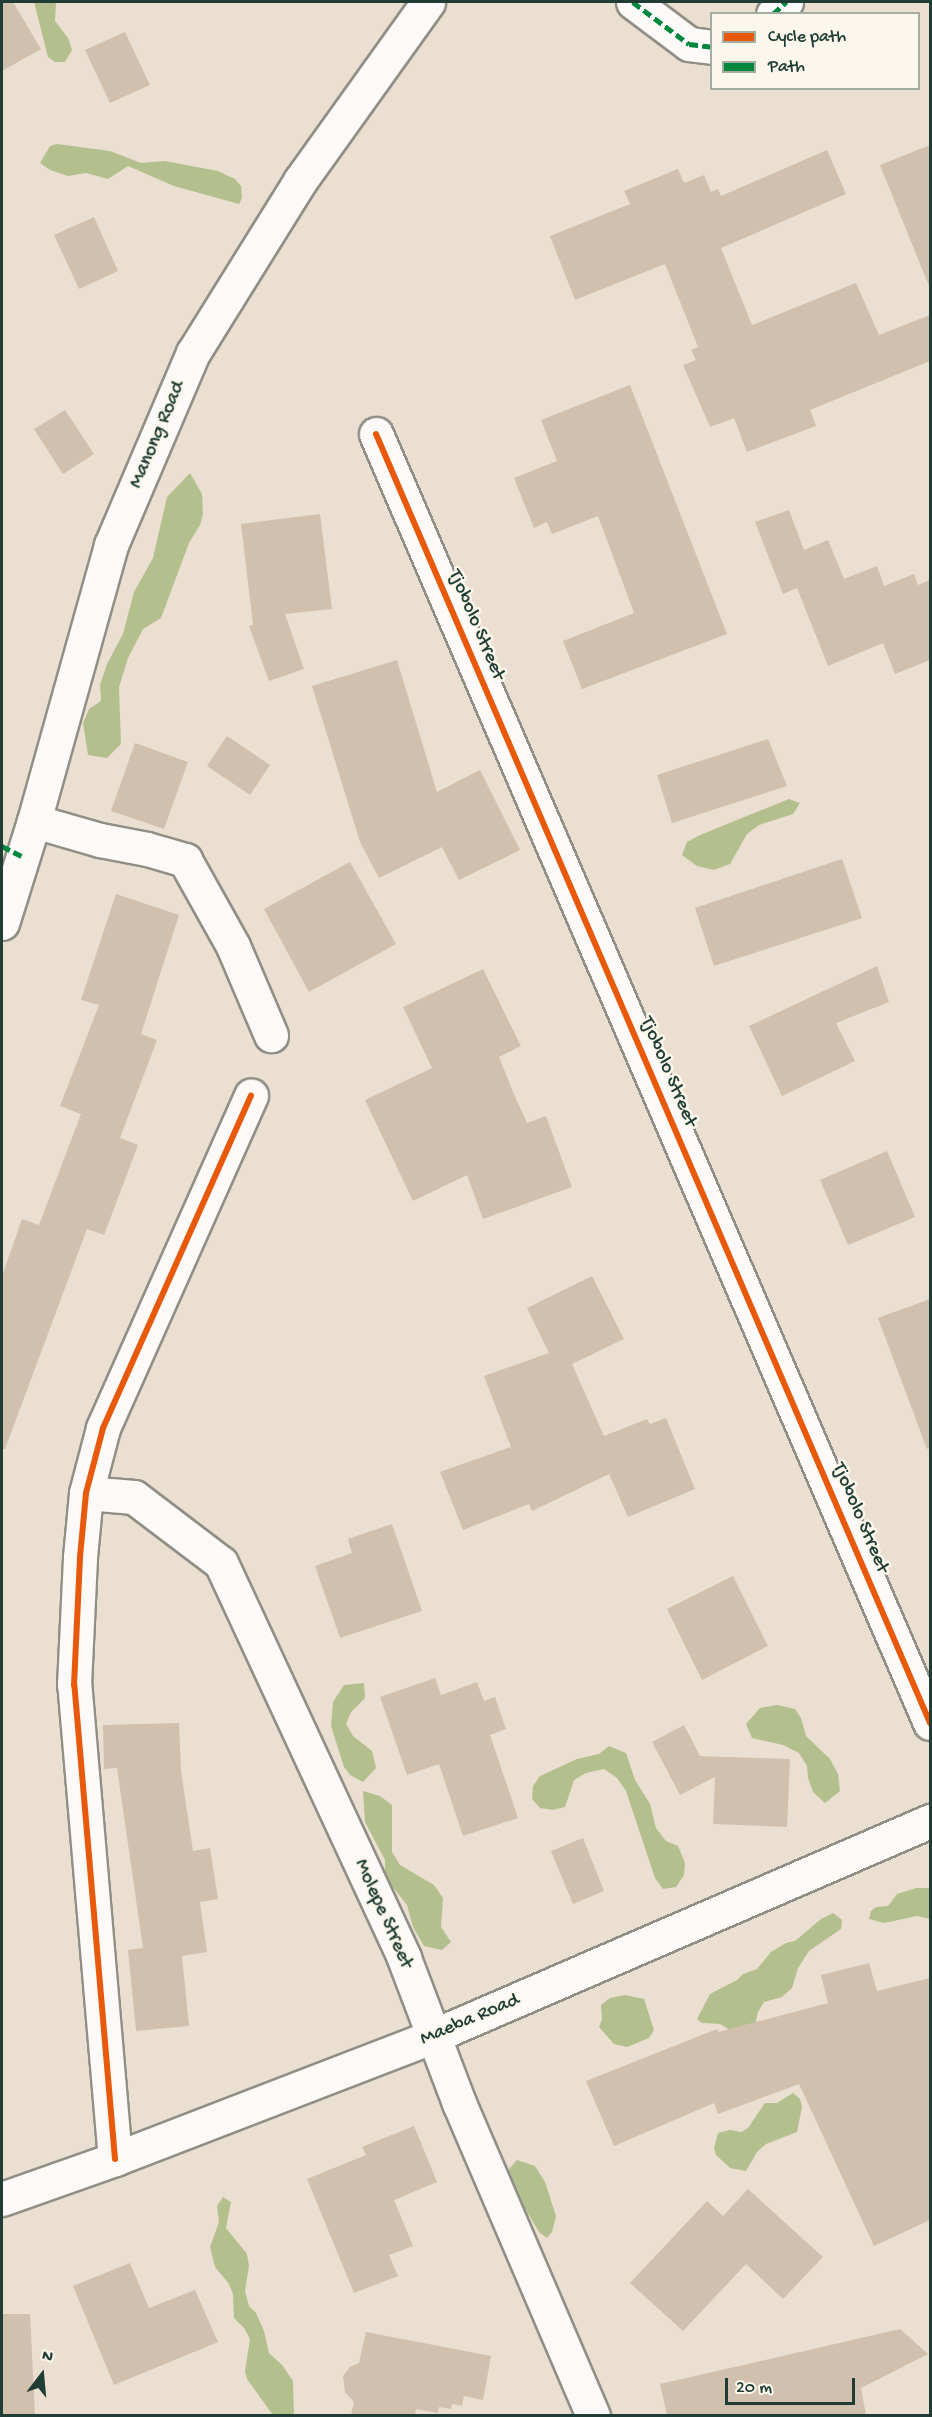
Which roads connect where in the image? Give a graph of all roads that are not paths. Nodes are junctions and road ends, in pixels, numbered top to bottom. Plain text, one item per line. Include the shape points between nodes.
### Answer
1 (428, 2) edge
2 (633, 2) edge
3 (710, 47) edge
4 (375, 434) dead end
5 (34, 820) junction
6 (12, 851) edge
7 (2, 923) edge
8 (271, 1035) dead end
9 (252, 1095) dead end
10 (86, 1492) junction
11 (930, 1723) edge
12 (930, 1821) edge
13 (434, 2036) junction
14 (115, 2159) junction
15 (2, 2199) edge
16 (593, 2415) edge

1 - 5 street, Manong Road via 300,181 193,353 111,545
2 - 3 street via 689,44
4 - 11 street, Tjobolo Street
5 - 6 street, Manong Road
5 - 8 street via 185,860 233,946
6 - 7 street, Manong Road
9 - 10 street via 103,1428
10 - 13 street, Molepe Street via 134,1497 221,1563 404,1958
10 - 14 street via 74,1685
12 - 13 street, Maeba Road
13 - 14 street, Maeba Road
13 - 16 street, Molepe Street
14 - 15 street, Maeba Road

